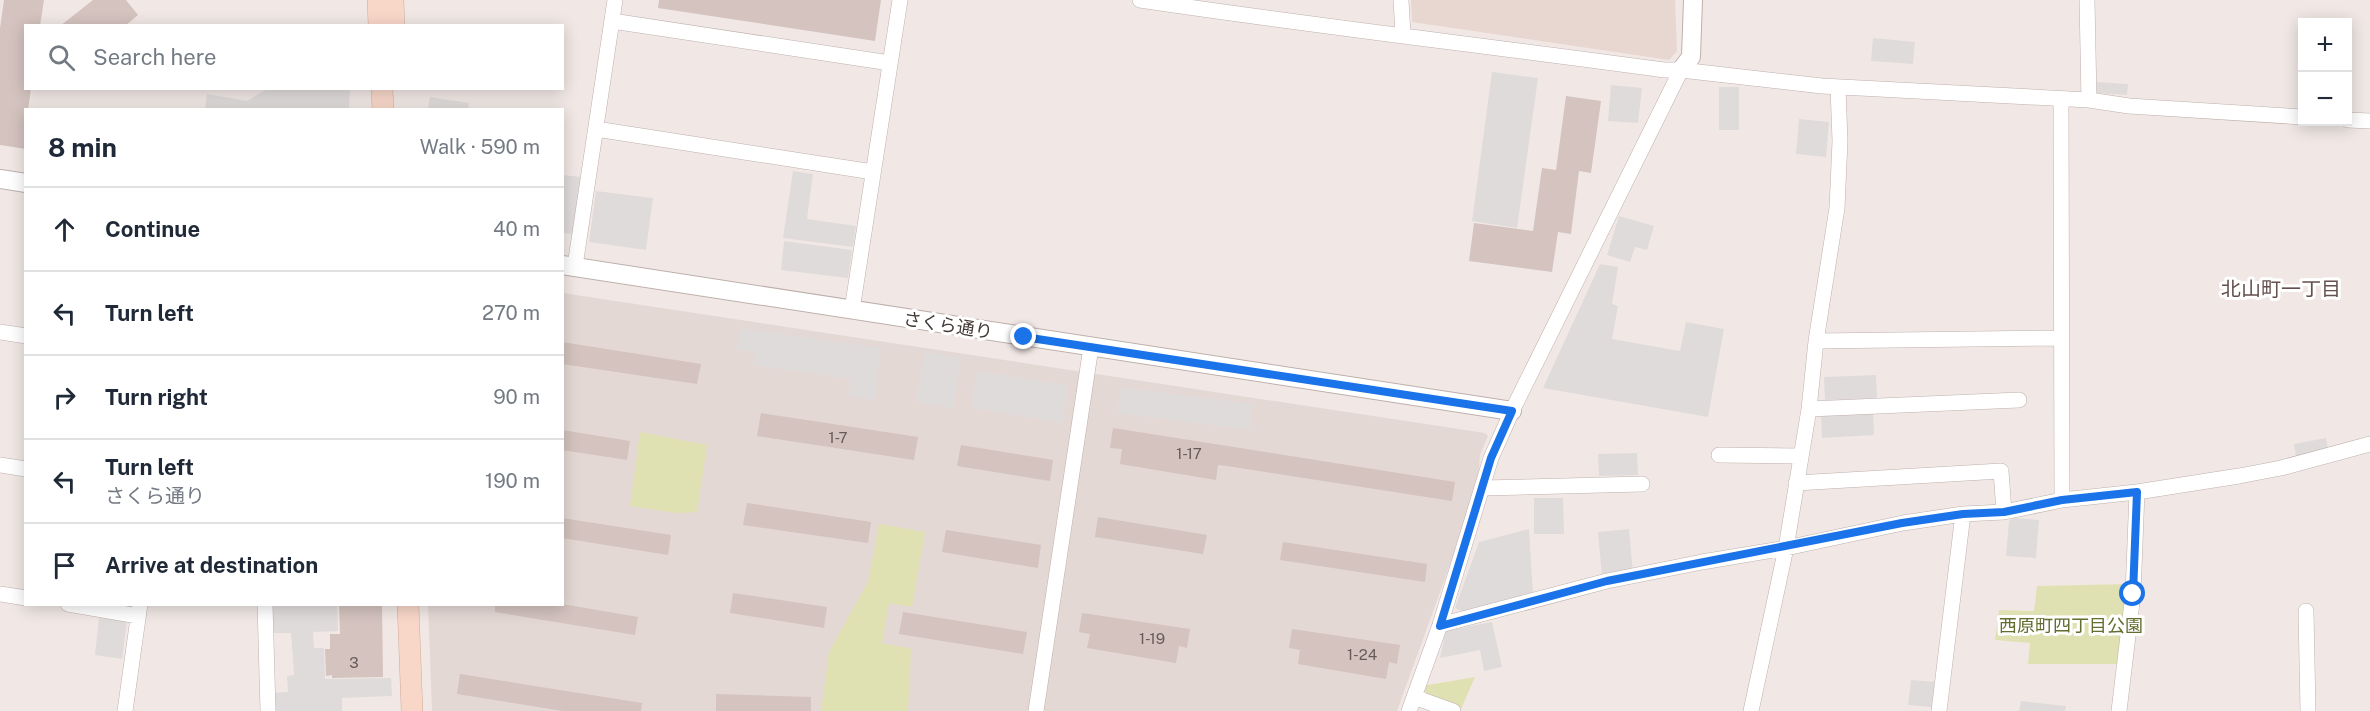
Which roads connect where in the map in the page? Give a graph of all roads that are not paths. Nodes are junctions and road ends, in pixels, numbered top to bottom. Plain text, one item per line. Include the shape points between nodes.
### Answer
1 (378, 0) edge
2 (393, 0) edge
3 (615, 0) edge
4 (900, 0) edge
5 (1140, 0) edge
6 (1401, 0) edge
7 (1693, 0) edge
8 (2087, 0) edge
9 (612, 21) junction
10 (379, 24) edge
11 (394, 24) edge
12 (1403, 35) junction
13 (890, 63) junction
14 (1681, 70) junction
15 (1838, 87) junction
16 (382, 90) edge
17 (396, 90) edge
18 (2061, 99) junction
19 (2089, 100) junction
20 (382, 108) edge
21 (397, 108) edge
22 (2298, 117) edge
23 (2352, 120) edge
24 (2370, 121) edge
25 (596, 129) junction
26 (873, 172) junction
27 (0, 179) edge
28 (24, 183) edge
29 (569, 265) edge
30 (852, 310) junction
31 (0, 332) edge
32 (24, 336) edge
33 (2060, 338) junction
34 (1816, 341) junction
35 (1091, 347) junction
36 (2019, 400) dead end
37 (1809, 409) junction
38 (1512, 411) junction
39 (2370, 444) edge
40 (1719, 455) dead end
41 (1800, 456) junction
42 (0, 465) edge
43 (24, 469) edge
44 (1796, 483) junction
45 (1642, 484) dead end
46 (1484, 488) junction
47 (2137, 492) junction
48 (2062, 500) junction
49 (2004, 512) junction
50 (1963, 514) junction
51 (1786, 548) junction
52 (0, 594) edge
53 (24, 598) edge
54 (92, 606) edge
55 (265, 606) edge
56 (408, 606) edge
57 (139, 610) edge
58 (2306, 611) dead end
59 (1440, 626) junction
60 (1411, 704) edge
61 (125, 711) edge
62 (268, 711) edge
63 (412, 711) edge
64 (1036, 711) edge
65 (1453, 711) edge
66 (1751, 711) edge
67 (1939, 711) edge
68 (2119, 711) edge
69 (2308, 711) edge

1 - 10 main road
2 - 11 main road
3 - 9 street
4 - 13 street
5 - 12 street via 1320,27
6 - 12 street
7 - 14 street via 1691,57
8 - 19 street
9 - 13 street
9 - 25 street
12 - 14 street
13 - 26 street
14 - 15 street
14 - 38 street
15 - 18 street
15 - 34 street via 1837,208
16 - 20 main road
17 - 21 main road
18 - 19 street
18 - 33 street
19 - 22 street
23 - 24 street
25 - 26 street
25 - 29 street
26 - 30 street
27 - 28 street
29 - 30 street, さくら通り
30 - 35 street, さくら通り
31 - 32 street
33 - 34 street
33 - 48 street
34 - 37 street
35 - 38 street, さくら通り
35 - 64 street
36 - 37 street
37 - 41 street
38 - 46 street via 1491,458
39 - 47 street via 2281,468
40 - 41 street
41 - 44 street
42 - 43 street
44 - 49 street via 2001,471
44 - 51 street
45 - 46 street
46 - 59 street
47 - 48 street
47 - 68 street via 2133,594
48 - 49 street
49 - 50 street
50 - 51 street
50 - 67 street
51 - 59 street via 1607,581
51 - 66 street
52 - 53 street
54 - 57 street
55 - 62 street
56 - 63 main road
57 - 61 street
58 - 69 street
59 - 60 street
60 - 65 street

